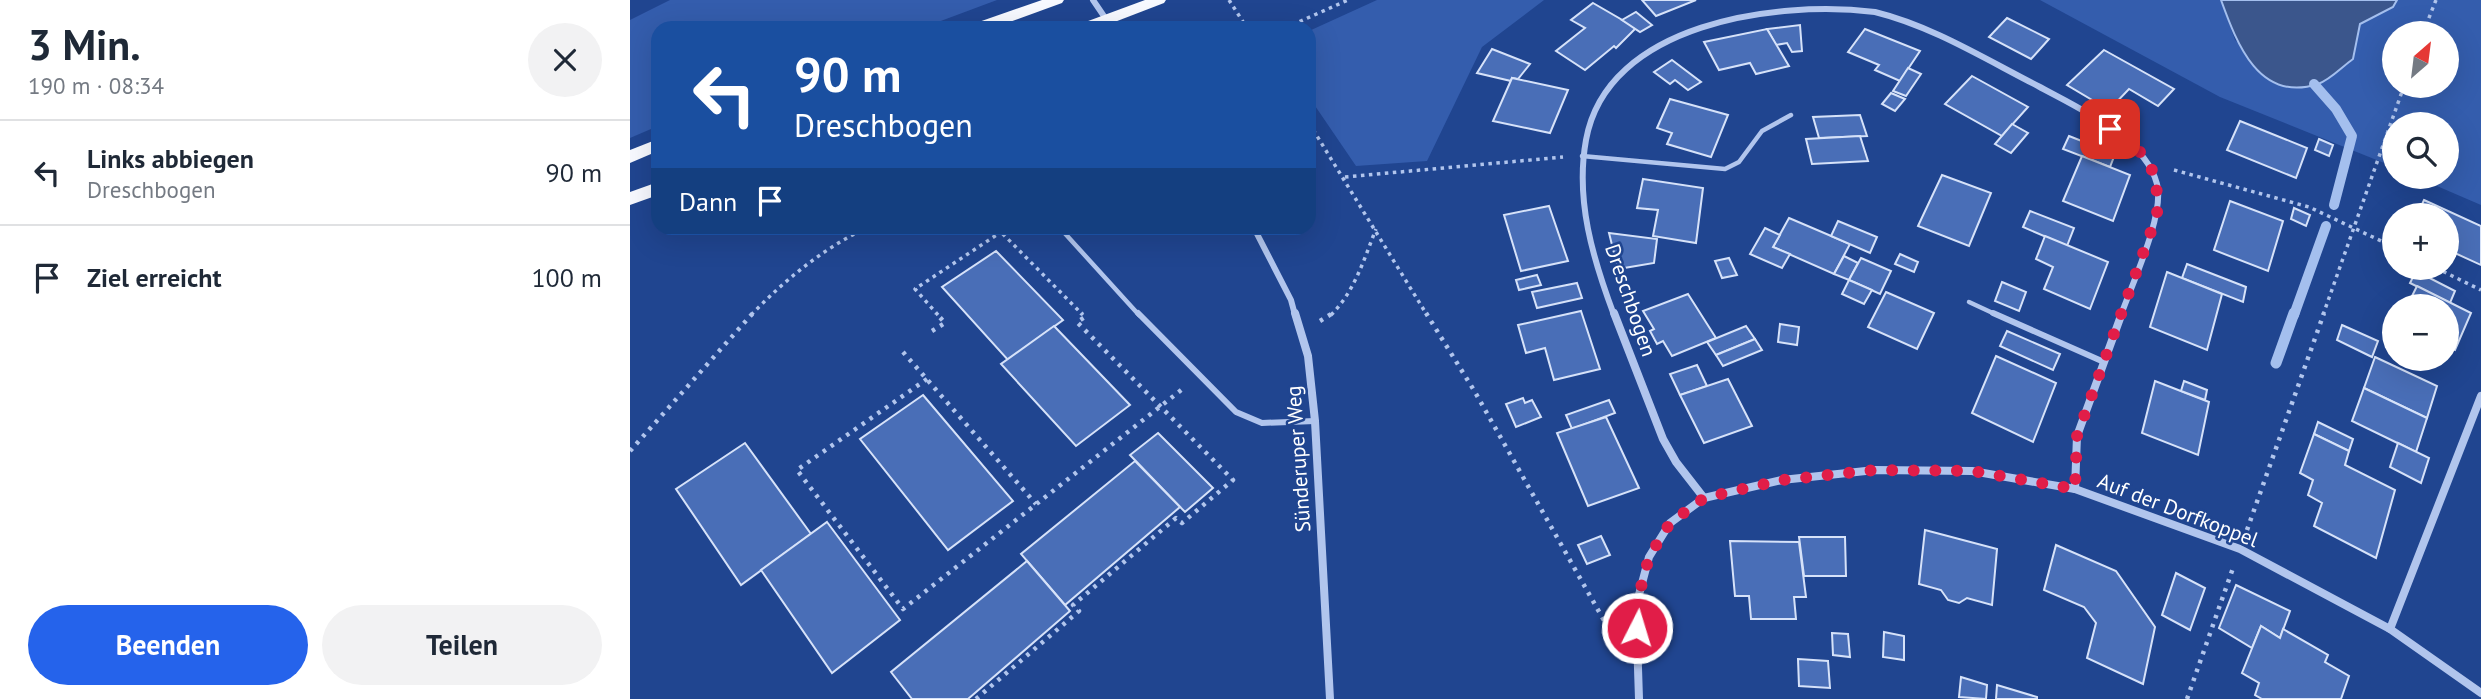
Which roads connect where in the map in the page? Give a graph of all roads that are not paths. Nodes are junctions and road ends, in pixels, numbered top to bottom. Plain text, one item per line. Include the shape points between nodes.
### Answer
1 (1057, 0) edge
2 (1093, 0) edge
3 (1159, 0) edge
4 (1785, 2) dead end
5 (1772, 4) dead end
6 (998, 21) edge
7 (1107, 21) edge
8 (1115, 21) edge
9 (1791, 115) dead end
10 (651, 148) edge
11 (1582, 156) junction
12 (630, 157) edge
13 (651, 191) edge
14 (630, 199) edge
15 (1067, 235) edge
16 (1258, 235) edge
17 (1969, 302) dead end
18 (2104, 362) junction
19 (2481, 396) edge
20 (1315, 421) junction
21 (2075, 489) junction
22 (1704, 498) junction
23 (2390, 629) junction
24 (2481, 693) edge
25 (1330, 699) edge
26 (1639, 699) edge

1 - 6 main road
2 - 7 street
3 - 8 main road
4 - 18 street via 1824,2 1870,10 1955,43 2057,96 2127,141 2150,163 2158,184 2157,215
5 - 11 street, Dreschbogen via 1732,10 1692,25 1647,51 1619,75 1598,103
9 - 11 lane via 1762,131 1739,162 1724,169
10 - 12 main road
11 - 22 street, Dreschbogen via 1583,195 1597,270 1668,449
13 - 14 main road
15 - 20 lane via 1236,412 1262,423
16 - 20 street, Sünderuper Weg via 1291,300 1308,356
17 - 18 lane
18 - 21 street via 2077,436
19 - 23 street
20 - 25 street, Sünderuper Weg
21 - 22 street, Auf der Dorfkoppel via 1972,471 1875,470 1782,480
21 - 23 street, Auf der Dorfkoppel via 2240,549
22 - 26 street, Auf der Dorfkoppel via 1670,523 1649,557 1636,606
23 - 24 street, Auf der Dorfkoppel

